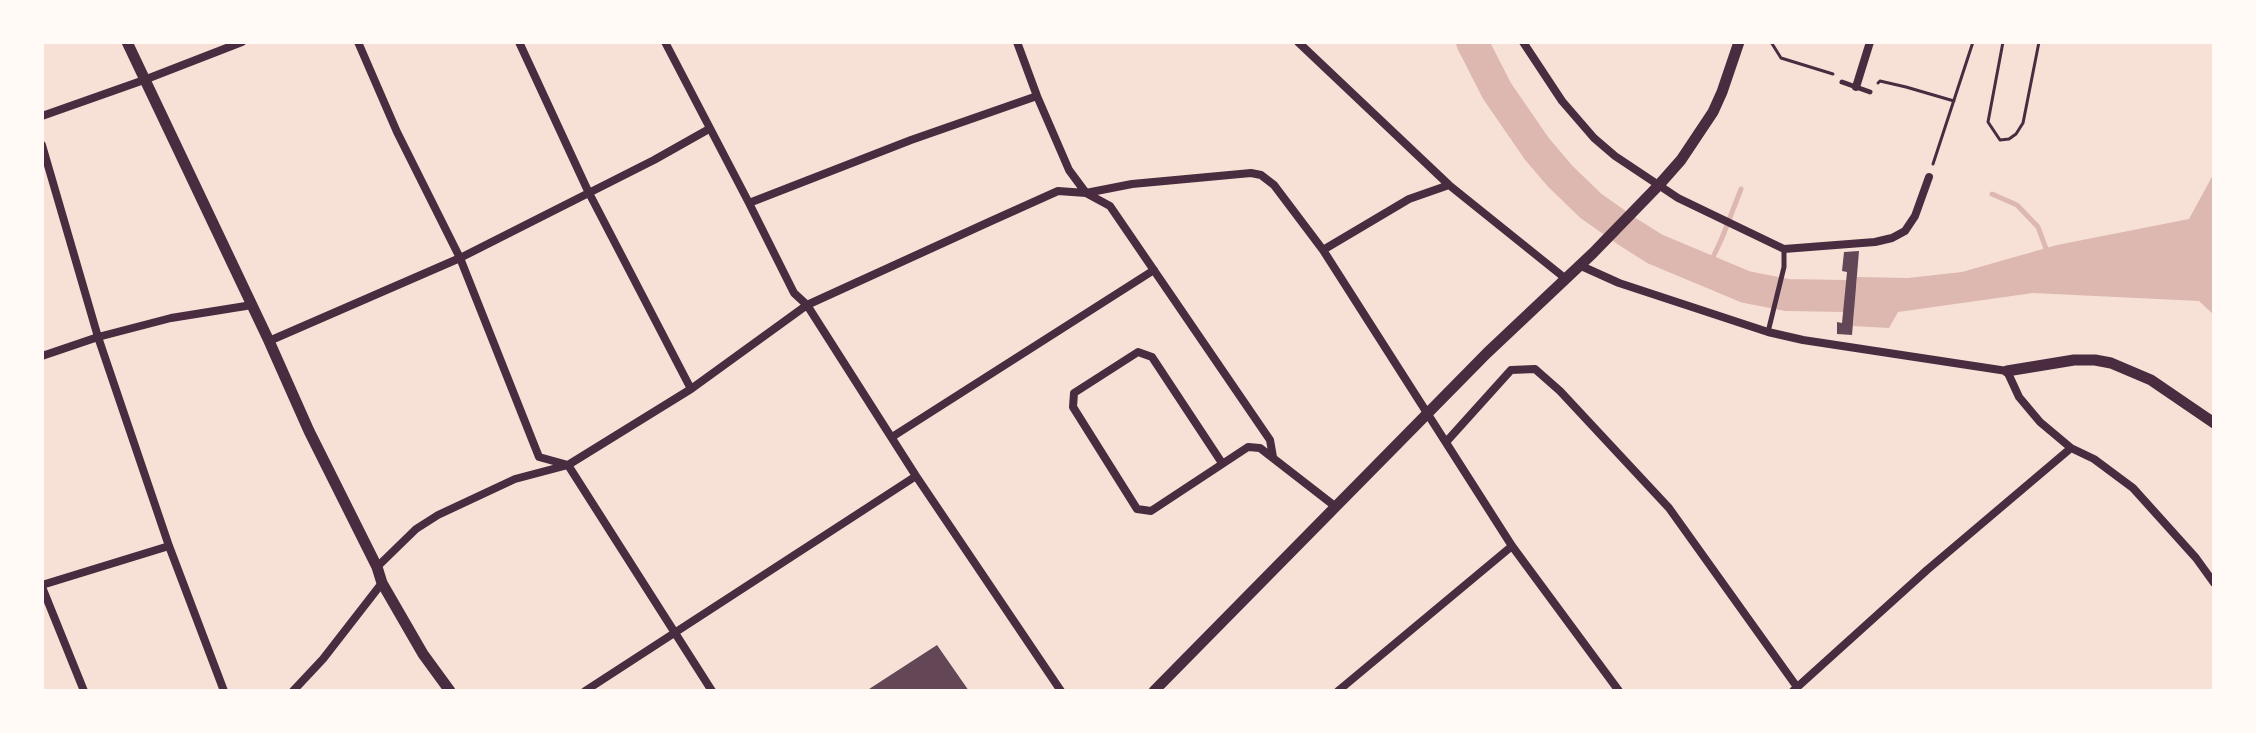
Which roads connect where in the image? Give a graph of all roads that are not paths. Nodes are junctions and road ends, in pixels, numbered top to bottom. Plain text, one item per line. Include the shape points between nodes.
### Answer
1 (127, 42) edge
2 (242, 42) edge
3 (358, 42) edge
4 (519, 42) edge
5 (665, 42) edge
6 (1017, 42) edge
7 (1298, 42) edge
8 (1523, 42) edge
9 (1739, 42) edge
10 (1870, 42) edge
11 (144, 80) junction
12 (1842, 82) road end
13 (1856, 87) junction
14 (1870, 92) road end
15 (1037, 96) junction
16 (42, 116) edge
17 (709, 129) junction
18 (42, 145) edge
19 (1929, 177) road end
20 (1449, 185) junction
21 (588, 191) junction
22 (1654, 191) junction
23 (1086, 193) junction
24 (749, 203) junction
25 (1784, 249) junction
26 (1323, 250) junction
27 (460, 258) junction
28 (1579, 265) junction
29 (1154, 270) junction
30 (1566, 279) junction
31 (252, 305) junction
32 (807, 305) junction
33 (1768, 332) junction
34 (98, 337) junction
35 (269, 341) junction
36 (42, 356) edge
37 (2007, 371) junction
38 (691, 389) junction
39 (1428, 413) junction
40 (2214, 423) edge
41 (892, 437) junction
42 (1447, 441) junction
43 (2071, 448) junction
44 (1273, 458) junction
45 (1222, 463) junction
46 (568, 465) junction
47 (916, 476) junction
48 (1336, 507) junction
49 (169, 546) junction
50 (1512, 546) junction
51 (377, 567) junction
52 (382, 583) junction
53 (2214, 583) edge
54 (42, 586) edge
55 (675, 632) junction
56 (1795, 689) edge
57 (84, 691) edge
58 (224, 691) edge
59 (293, 691) edge
60 (450, 691) edge
61 (585, 691) edge
62 (712, 691) edge
63 (1061, 691) edge
64 (1154, 691) edge
65 (1338, 691) edge
66 (1619, 691) edge

1 - 11 street
2 - 11 street
3 - 27 street
4 - 21 street
5 - 17 street
6 - 15 street
7 - 20 street
8 - 22 street via 1586,130
9 - 22 street via 1713,112
10 - 13 street
11 - 16 street
11 - 31 street
12 - 13 lane
13 - 14 lane
15 - 23 street via 1069,170
15 - 24 street
17 - 21 street
17 - 24 street
18 - 34 street
19 - 25 street via 1915,216 1892,238
20 - 26 street via 1409,199
20 - 30 street
21 - 27 street
21 - 38 street
22 - 25 street
22 - 28 street
23 - 26 street via 1132,184 1261,175 1281,192
23 - 29 street via 1110,206
23 - 32 street via 1058,191
24 - 32 street via 794,293
25 - 33 lane
26 - 39 street
27 - 35 street
27 - 46 street via 539,457
28 - 30 street
28 - 33 street
29 - 41 street
29 - 44 street via 1270,440
30 - 39 street
31 - 34 street
31 - 35 street
32 - 38 street
32 - 41 street
33 - 37 street
34 - 36 street
34 - 49 street
35 - 51 street
37 - 40 street via 2074,360 2111,363 2151,380
37 - 43 street via 2019,397
38 - 46 street
39 - 42 street
39 - 48 street
41 - 47 street
42 - 50 street
42 - 56 street via 1511,370 1535,369 1669,508
43 - 53 street via 2133,488
43 - 56 street
44 - 45 street via 1248,447
44 - 48 street
45 - 45 street via 1151,511 1137,509 1073,407 1074,393 1138,352 1152,357
46 - 51 street via 515,479 438,515
46 - 55 street
47 - 55 street
47 - 63 street
48 - 64 street
49 - 54 street
49 - 58 street
50 - 65 street
50 - 66 street
51 - 52 street
52 - 59 street
52 - 60 street
54 - 57 street
55 - 61 street
55 - 62 street

